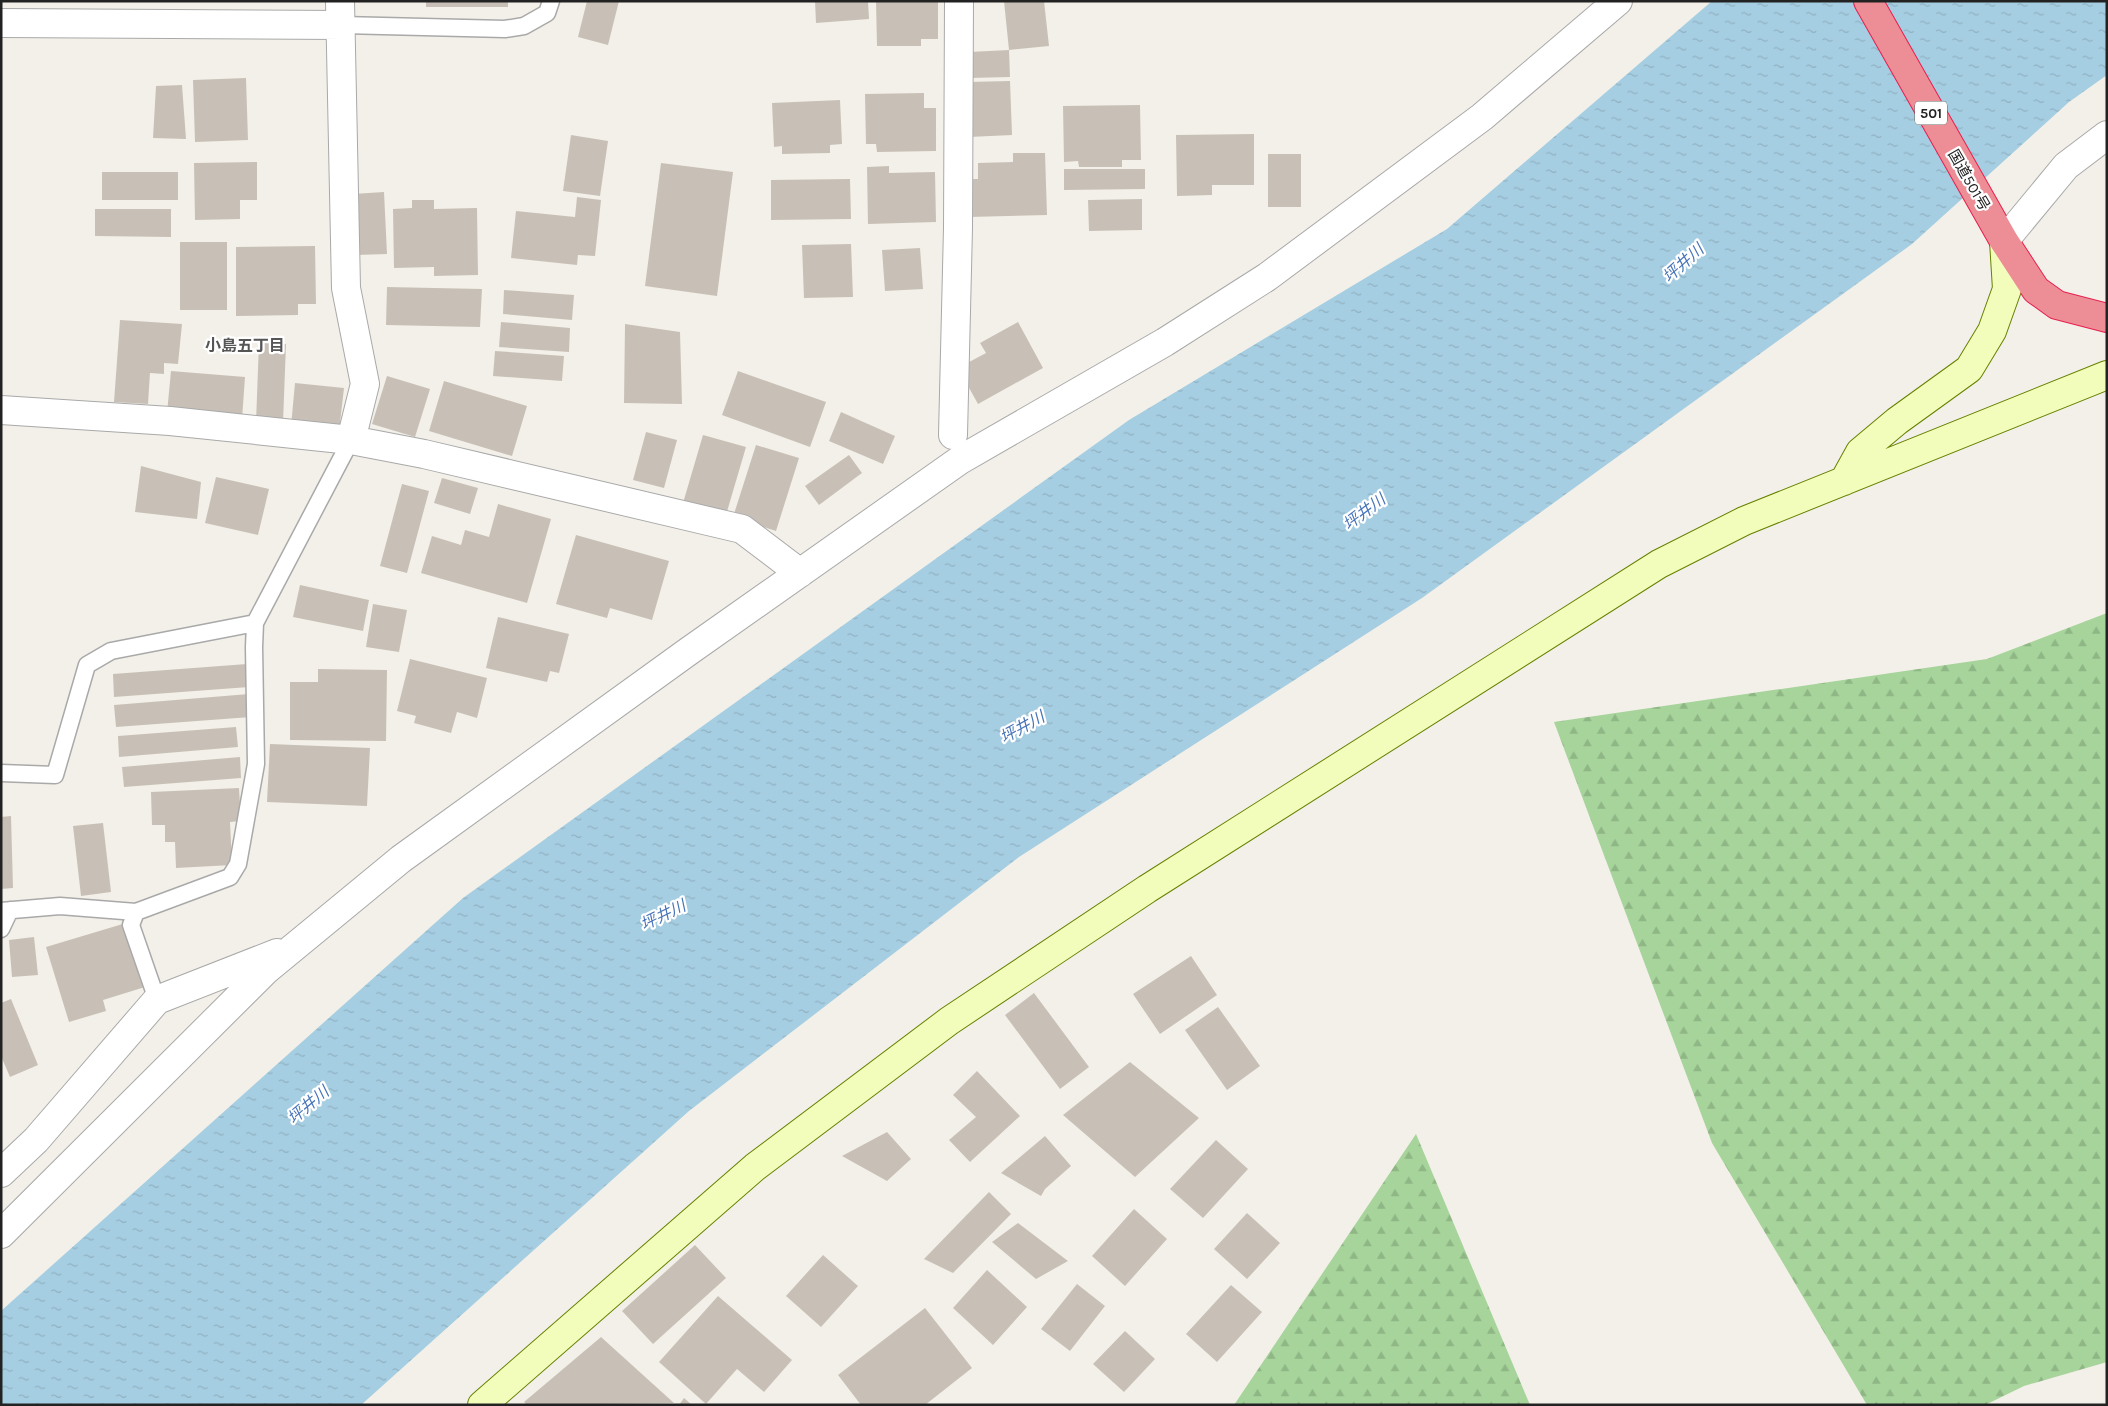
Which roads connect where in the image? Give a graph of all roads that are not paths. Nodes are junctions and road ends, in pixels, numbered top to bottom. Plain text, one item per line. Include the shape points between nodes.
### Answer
1 (551, 1) edge
2 (959, 1) edge
3 (1618, 1) edge
4 (1868, 1) edge
5 (341, 13) edge
6 (1, 23) edge
7 (2107, 135) edge
8 (1999, 233) junction
9 (2107, 318) edge
10 (2107, 375) edge
11 (1, 410) edge
12 (953, 435) dead end
13 (351, 440) junction
14 (1844, 481) junction
15 (800, 573) junction
16 (255, 623) junction
17 (1, 773) edge
18 (6, 911) edge
19 (136, 912) junction
20 (1, 929) edge
21 (297, 945) junction
22 (157, 1000) junction
23 (1, 1173) edge
24 (1, 1234) edge
25 (482, 1405) edge

1 - 5 lane via 547,13 524,26 505,29
2 - 12 street
3 - 15 street via 1482,117 1266,277 1165,342 960,460
4 - 8 highway, 国道501号 / 501
5 - 6 street
5 - 13 street via 346,288 365,384
7 - 8 street via 2066,166
8 - 9 highway, 国道501号 / 501 via 2036,290 2057,305
8 - 14 street via 2007,289 1992,331 1969,368 1860,452
10 - 14 street
11 - 13 street via 170,421
13 - 15 street via 424,454 742,529
13 - 16 lane
14 - 25 street via 1744,521 1659,564 1147,889 950,1021 755,1167
15 - 21 street via 400,859
16 - 17 lane via 111,651 87,664 55,775
16 - 19 lane via 256,764 238,864 230,877
18 - 19 lane via 60,906
18 - 20 lane
19 - 22 lane via 131,925
21 - 22 street
21 - 24 street via 265,971
22 - 23 street via 36,1140

